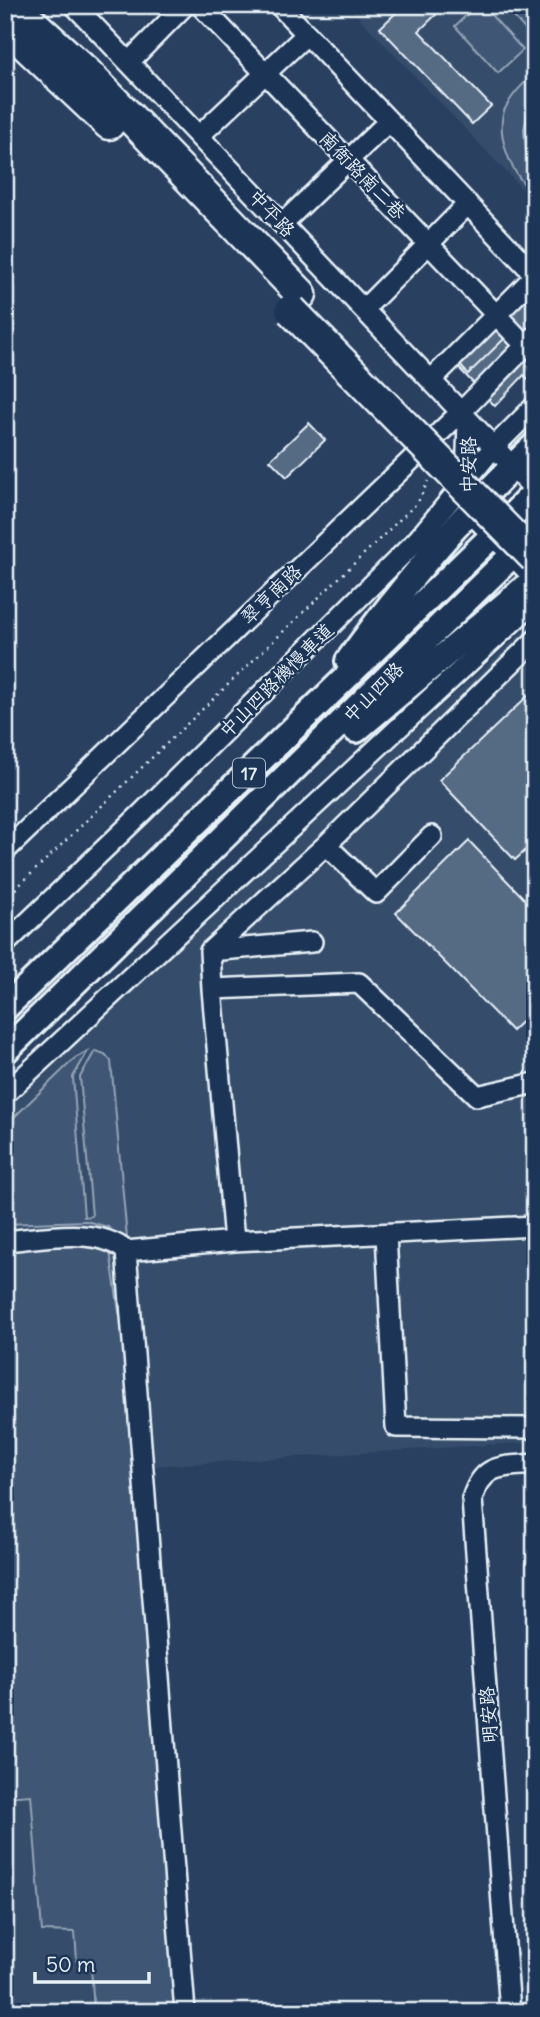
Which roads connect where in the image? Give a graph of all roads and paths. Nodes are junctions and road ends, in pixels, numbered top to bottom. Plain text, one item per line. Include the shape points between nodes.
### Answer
1 (13, 5) edge
2 (74, 5) edge
3 (185, 5) edge
4 (200, 5) edge
5 (279, 5) edge
6 (5, 25) edge
7 (307, 34) junction
8 (129, 62) junction
9 (265, 73) junction
10 (389, 121) junction
11 (199, 136) junction
12 (348, 160) junction
13 (468, 204) junction
14 (282, 224) junction
15 (429, 245) junction
16 (535, 275) edge
17 (296, 302) junction
18 (363, 309) junction
19 (496, 315) junction
20 (530, 341) edge
21 (431, 380) junction
22 (535, 406) edge
23 (465, 416) junction
24 (535, 445) edge
25 (493, 448) junction
26 (512, 466) junction
27 (430, 477) dead end
28 (466, 481) junction
29 (535, 491) edge
30 (468, 511) junction
31 (535, 533) edge
32 (492, 536) junction
33 (523, 557) edge
34 (535, 579) edge
35 (535, 601) edge
36 (535, 640) edge
37 (306, 717) junction
38 (432, 836) dead end
39 (326, 845) junction
40 (5, 851) edge
41 (211, 852) junction
42 (5, 899) edge
43 (312, 942) dead end
44 (5, 943) edge
45 (210, 951) junction
46 (212, 989) junction
47 (5, 1009) edge
48 (5, 1051) edge
49 (535, 1083) edge
50 (5, 1094) edge
51 (535, 1226) edge
52 (386, 1234) junction
53 (5, 1241) edge
54 (234, 1241) junction
55 (126, 1251) junction
56 (535, 1428) edge
57 (535, 1464) edge
58 (185, 2012) edge
59 (510, 2012) edge

1 - 17 highway via 86,72
2 - 8 street, 中平路
3 - 8 street
4 - 9 street, 南衙路南二巷
5 - 7 street
6 - 17 highway
7 - 9 street
7 - 10 street
8 - 11 street, 中平路
9 - 11 street
9 - 12 street, 南衙路南二巷
10 - 12 street
10 - 13 street
11 - 14 street, 中平路
12 - 14 street
12 - 15 street, 南衙路南二巷
13 - 15 street
13 - 16 street
14 - 18 street, 中平路
15 - 18 street
15 - 19 street, 南衙路南二巷
16 - 19 street
17 - 31 highway
17 - 33 highway, bridge
18 - 21 street, 中平路
19 - 20 street, 南衙路南二巷
19 - 21 street
20 - 23 street, 翠亨南路
21 - 23 street, 中平路
22 - 25 street, 中山四路機慢車道
23 - 25 street, 中安路
23 - 28 street, 中安路
23 - 40 street, 翠亨南路
24 - 26 main road, 中山四路 / 17
25 - 26 street, 中安路
25 - 28 street, 中山四路機慢車道
26 - 29 street, 中安路
26 - 30 main road, 中山四路 / 17
27 - 42 path via 418,502
28 - 30 street, 中安路
28 - 44 street, 中山四路機慢車道 via 418,538
29 - 32 main road, 中山四路 / 17
30 - 32 street, 中安路
30 - 37 main road, 中山四路 / 17 via 396,595
31 - 33 main road, 中山四路 / 17
32 - 33 street, 中安路
32 - 37 main road, 中山四路 / 17
33 - 34 street, 中安路
33 - 41 main road, 中山四路 / 17
34 - 41 main road, 中山四路 / 17
35 - 50 street
36 - 39 street
37 - 47 main road, 中山四路 / 17
38 - 39 street via 376,893
39 - 45 street
41 - 48 main road, 中山四路 / 17
43 - 45 street
45 - 46 street
46 - 49 street via 359,983 477,1096
46 - 54 street
51 - 52 street
52 - 54 street
52 - 56 street via 396,1427
53 - 55 street via 94,1236
54 - 55 street
55 - 58 street
57 - 59 street, 明安路 via 489,1470 472,1499

